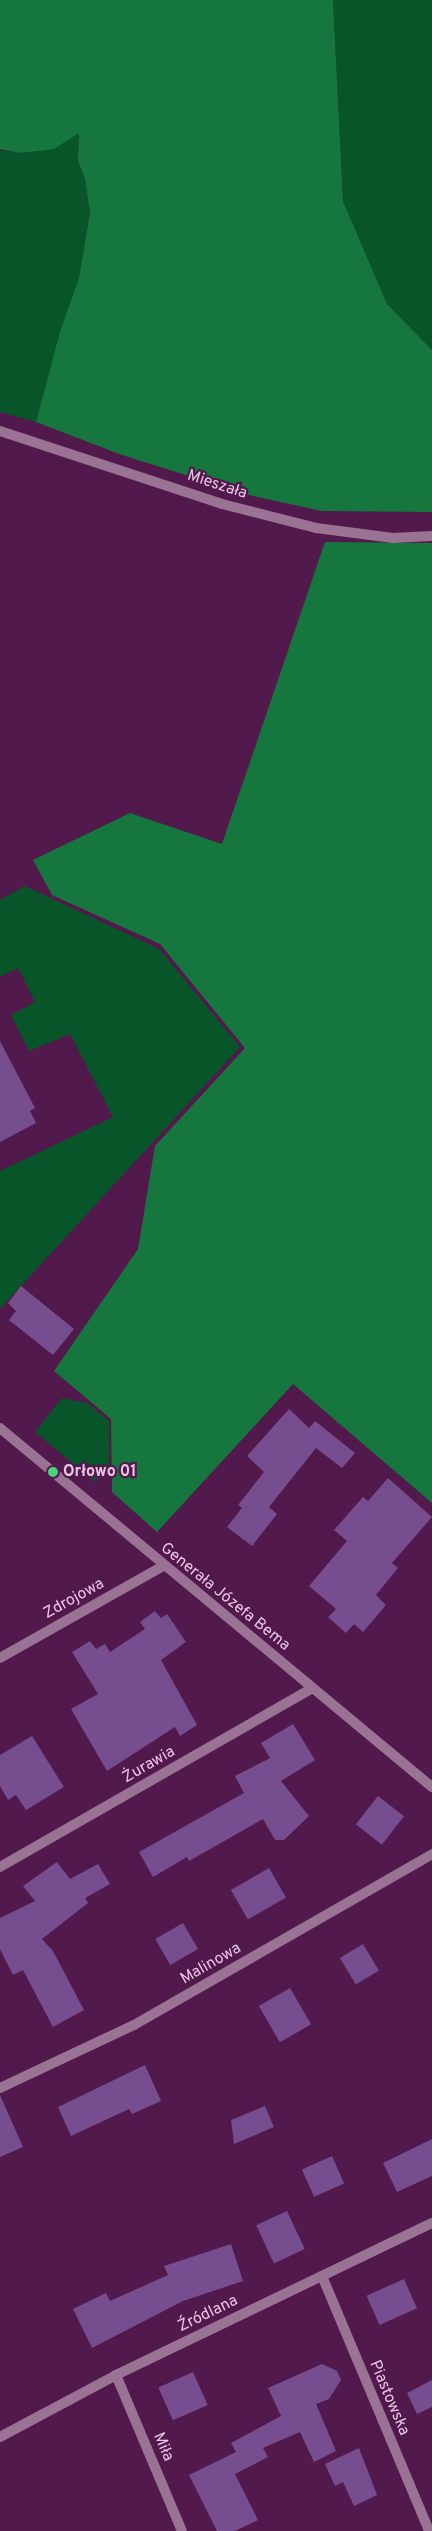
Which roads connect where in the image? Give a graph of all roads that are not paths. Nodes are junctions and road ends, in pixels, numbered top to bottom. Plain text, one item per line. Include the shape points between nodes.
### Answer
1 (0, 431) edge
2 (432, 536) edge
3 (0, 1428) edge
4 (163, 1566) junction
5 (0, 1658) edge
6 (312, 1688) junction
7 (432, 1786) edge
8 (432, 1854) edge
9 (0, 1867) edge
10 (0, 2088) edge
11 (432, 2223) edge
12 (322, 2276) junction
13 (116, 2375) junction
14 (0, 2437) edge
15 (182, 2531) edge
16 (429, 2531) edge

1 - 2 street, Mieszała via 222,504 316,528 393,538
3 - 4 street, Generała Józefa Bema
4 - 5 street, Zdrojowa
4 - 6 street, Generała Józefa Bema
6 - 7 street, Generała Józefa Bema
6 - 9 street, Żurawia
8 - 10 street, Malinowa via 134,2025
11 - 12 street, Źródlana
12 - 13 street, Źródlana
12 - 16 street, Piastowska
13 - 14 street, Źródlana
13 - 15 street, Miła

